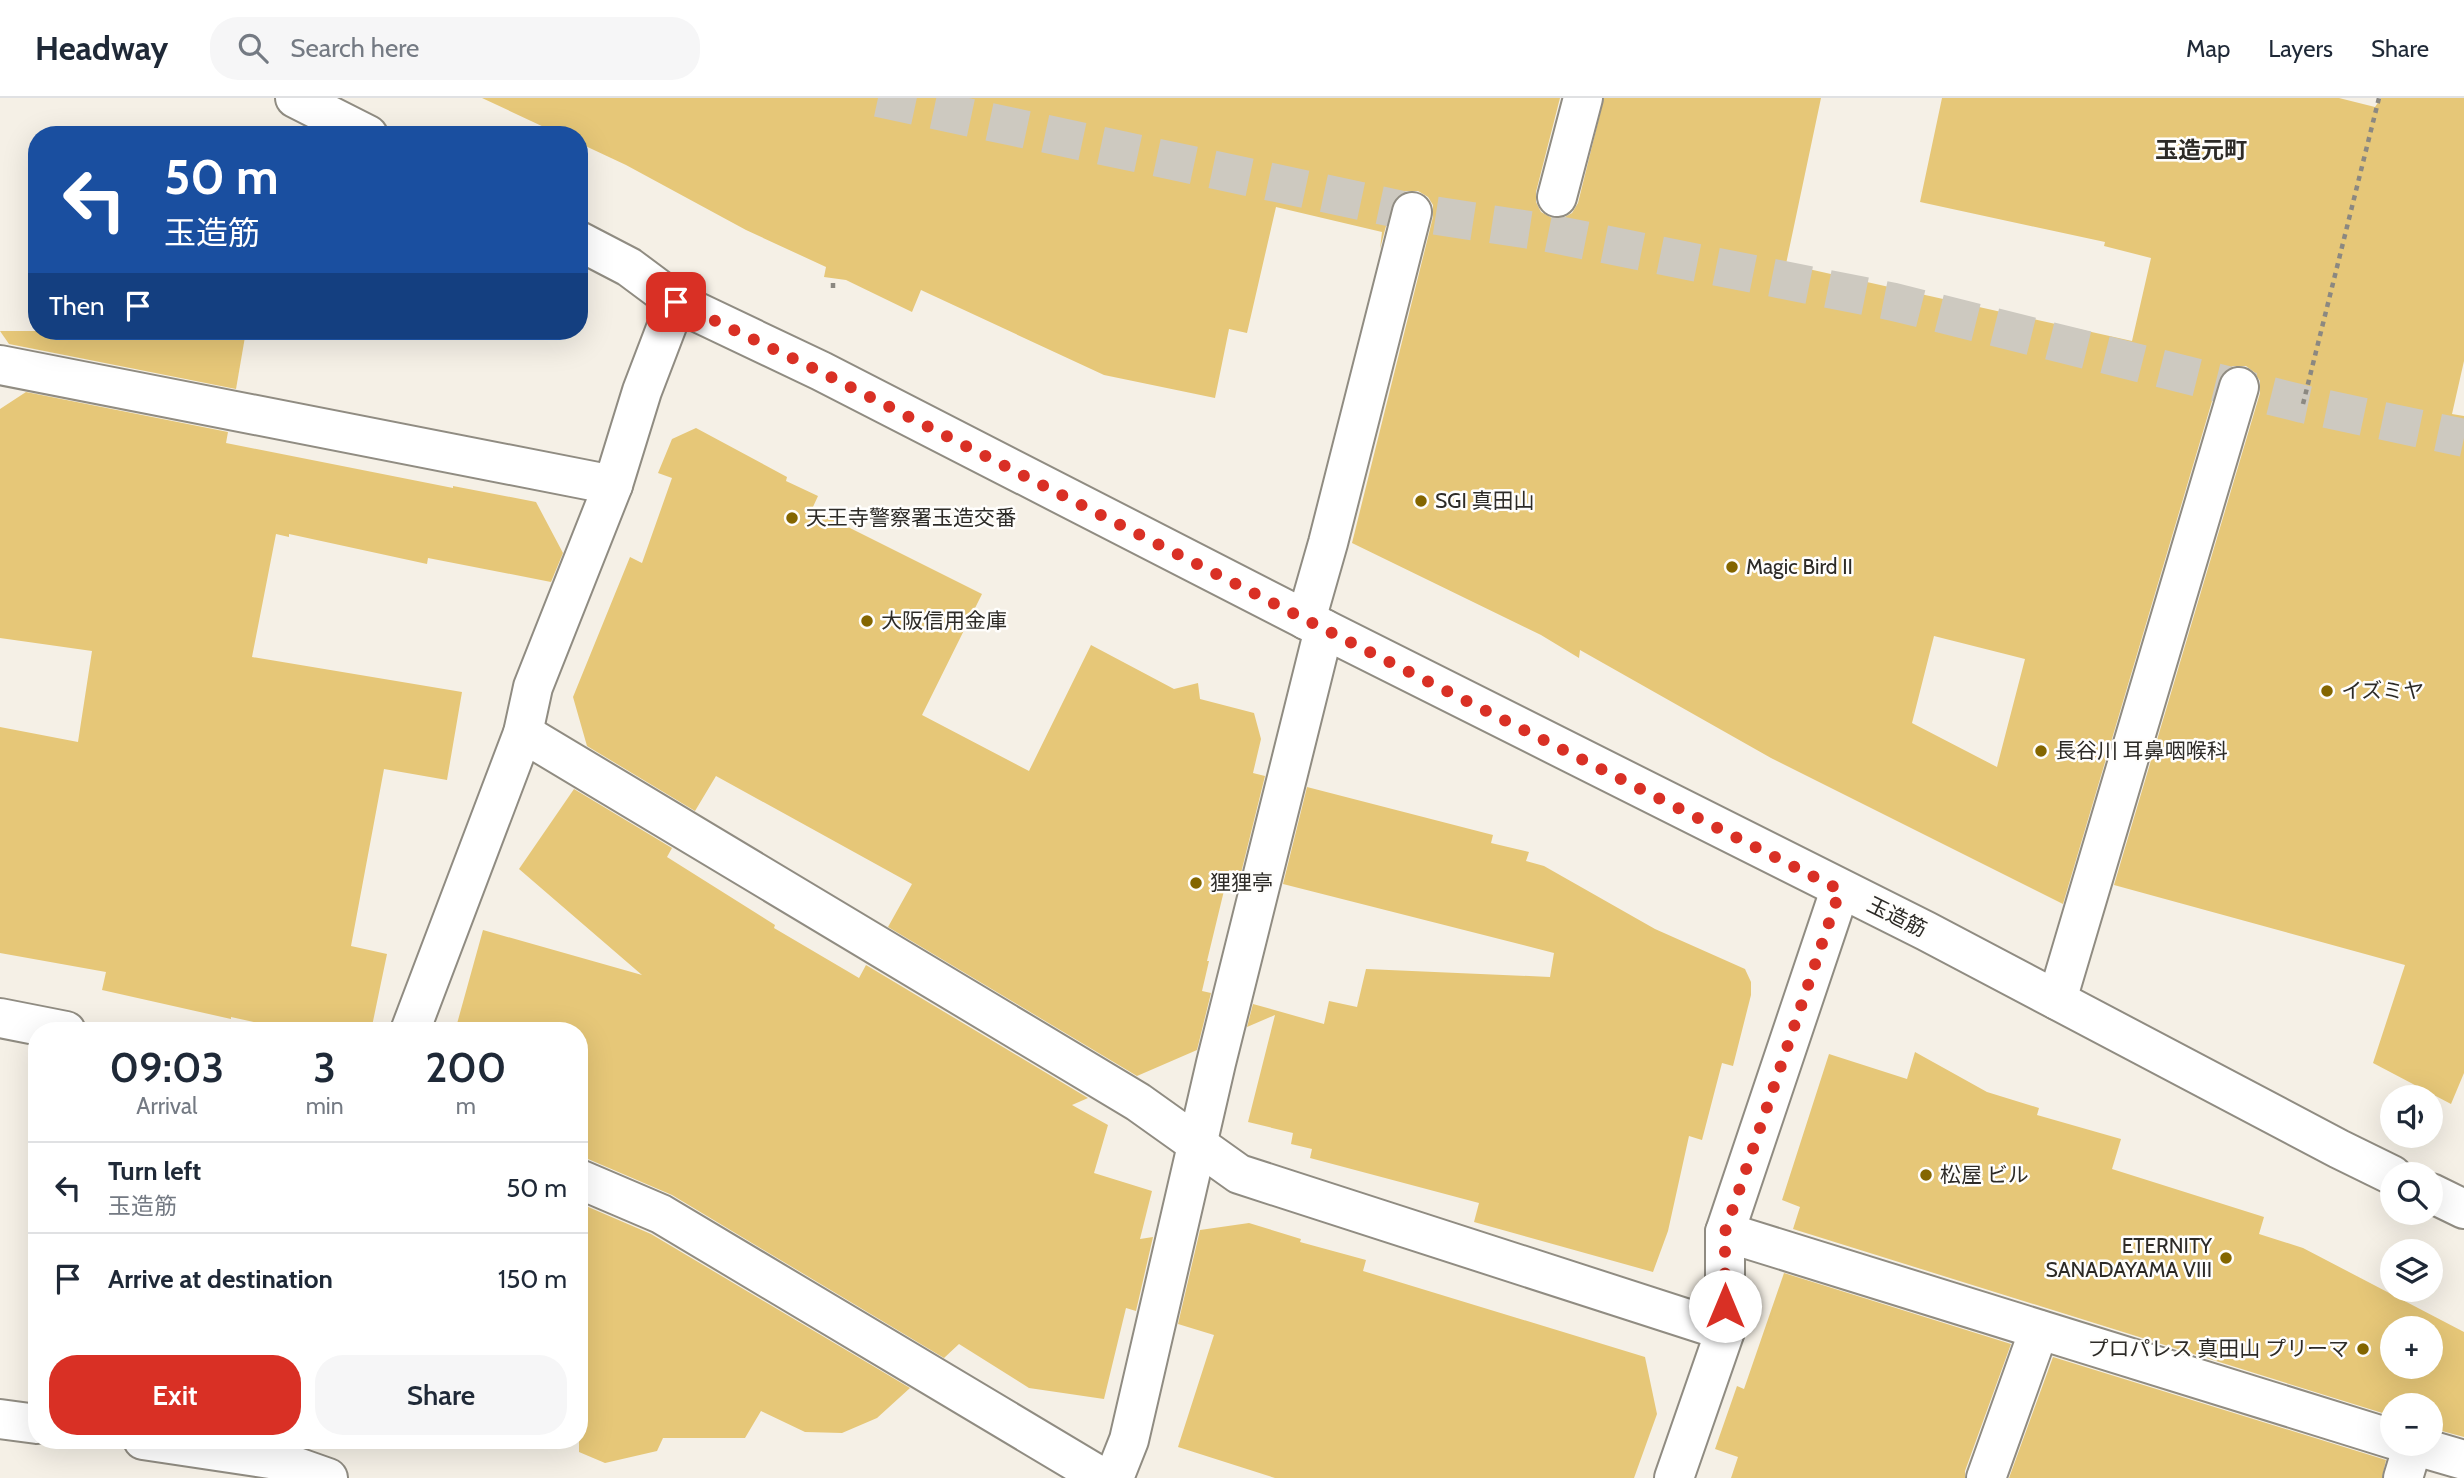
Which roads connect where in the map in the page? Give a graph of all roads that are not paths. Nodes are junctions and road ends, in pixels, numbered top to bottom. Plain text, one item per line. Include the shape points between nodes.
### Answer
1 (295, 98) edge
2 (1583, 98) edge
3 (350, 126) edge
4 (1557, 197) dead end
5 (1412, 212) dead end
6 (588, 246) edge
7 (676, 302) junction
8 (0, 365) edge
9 (2239, 387) dead end
10 (614, 485) junction
11 (1315, 625) junction
12 (523, 733) junction
13 (1840, 890) junction
14 (2057, 999) junction
15 (0, 1018) edge
16 (413, 1022) edge
17 (28, 1024) edge
18 (1198, 1144) junction
19 (2380, 1169) edge
20 (588, 1183) edge
21 (2443, 1199) edge
22 (2464, 1209) edge
23 (1725, 1232) junction
24 (2039, 1330) junction
25 (1725, 1331) junction
26 (0, 1419) edge
27 (28, 1423) edge
28 (2380, 1443) edge
29 (207, 1449) edge
30 (2434, 1456) edge
31 (277, 1459) edge
32 (2464, 1461) edge
33 (328, 1478) edge
34 (1103, 1478) edge
35 (1114, 1478) edge
36 (1674, 1478) edge
37 (1986, 1478) edge

1 - 3 street
2 - 4 street
5 - 11 street via 1328,543
6 - 7 street, 玉造筋 via 629,267
7 - 10 street via 642,391
7 - 11 street, 玉造筋
8 - 10 street
9 - 14 street
10 - 12 street via 533,687
11 - 13 street, 玉造筋
11 - 18 street
12 - 16 street
12 - 18 street via 1138,1102
13 - 14 street, 玉造筋
13 - 23 street
14 - 19 street, 玉造筋
15 - 17 street
18 - 25 street via 1239,1174
18 - 35 street via 1129,1440
20 - 34 street via 661,1214
21 - 22 street
23 - 24 street
23 - 25 street
24 - 28 street
24 - 37 street
25 - 36 street
26 - 27 street
29 - 31 street
30 - 32 street
31 - 33 street

